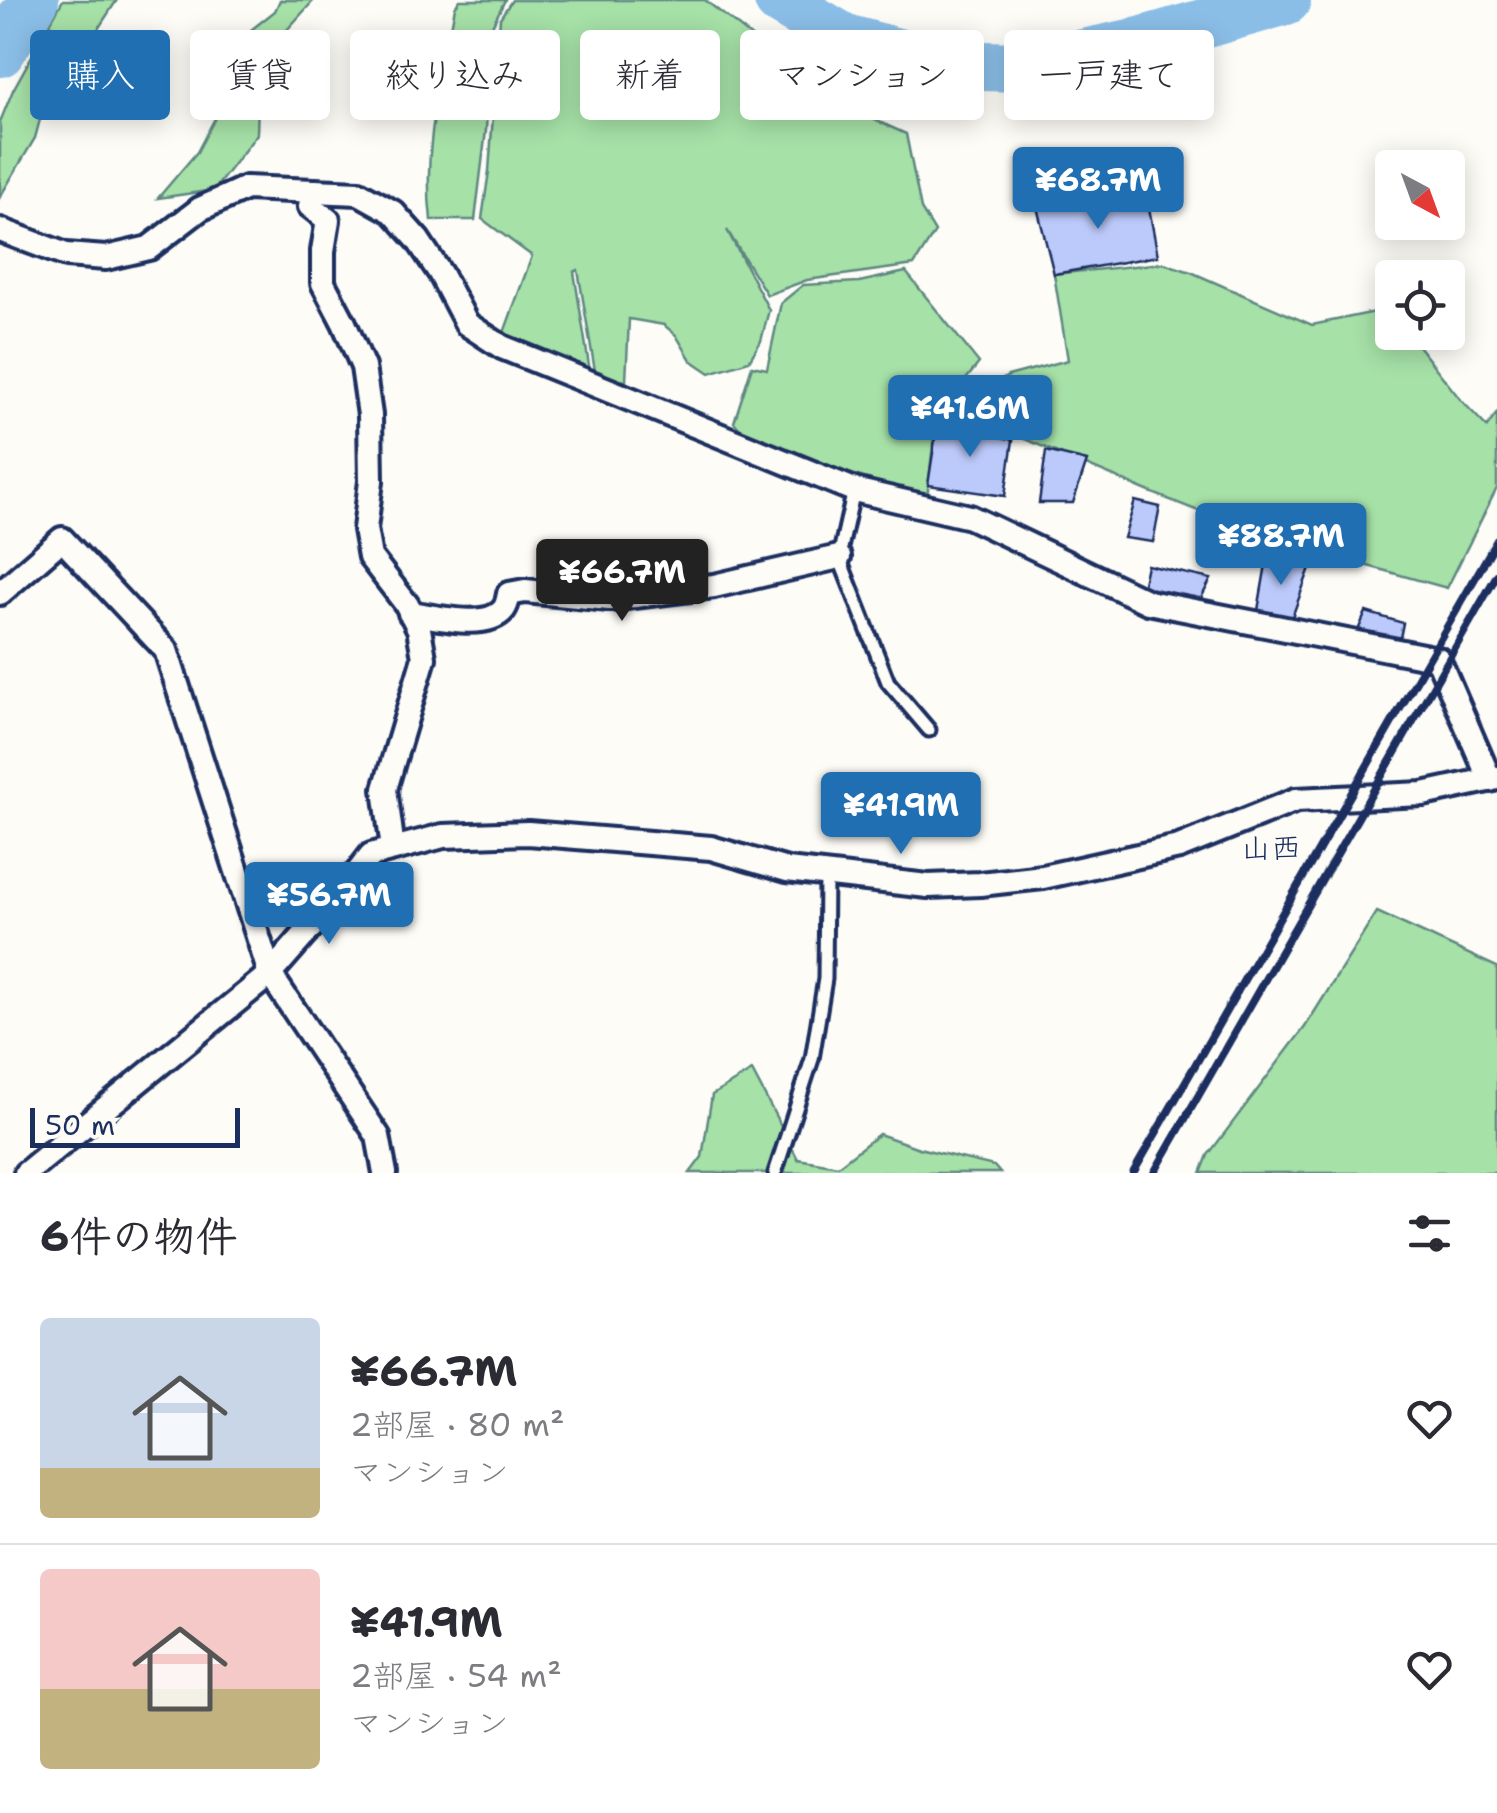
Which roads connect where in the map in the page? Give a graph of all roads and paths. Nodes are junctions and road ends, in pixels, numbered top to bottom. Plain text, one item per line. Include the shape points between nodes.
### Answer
1 (314, 191) junction
2 (0, 230) edge
3 (854, 490) junction
4 (840, 557) junction
5 (0, 592) edge
6 (410, 612) junction
7 (928, 730) dead end
8 (1493, 779) edge
9 (393, 849) junction
10 (826, 874) junction
11 (270, 974) junction
12 (26, 1173) edge
13 (385, 1173) edge
14 (774, 1173) edge

1 - 2 street via 246,188 200,209 149,248 106,258 66,255
1 - 3 street via 359,193 394,212 440,273 467,324 502,346
1 - 6 street via 310,206 328,220 324,283 363,367 370,415 370,557
3 - 4 lane
3 - 8 street via 970,517 1148,602 1438,659
4 - 6 street via 714,586 610,598 525,591 509,594 504,609 490,618 464,622
4 - 7 lane via 888,682
5 - 11 street via 62,539 166,650
6 - 9 street via 424,658 384,788
8 - 10 street via 1423,794 1296,800 1179,847 1044,877 928,886
9 - 10 street via 444,836 528,833 711,848
9 - 11 street via 371,855
10 - 14 lane via 825,979 812,1060
11 - 12 street
11 - 13 street via 378,1136

